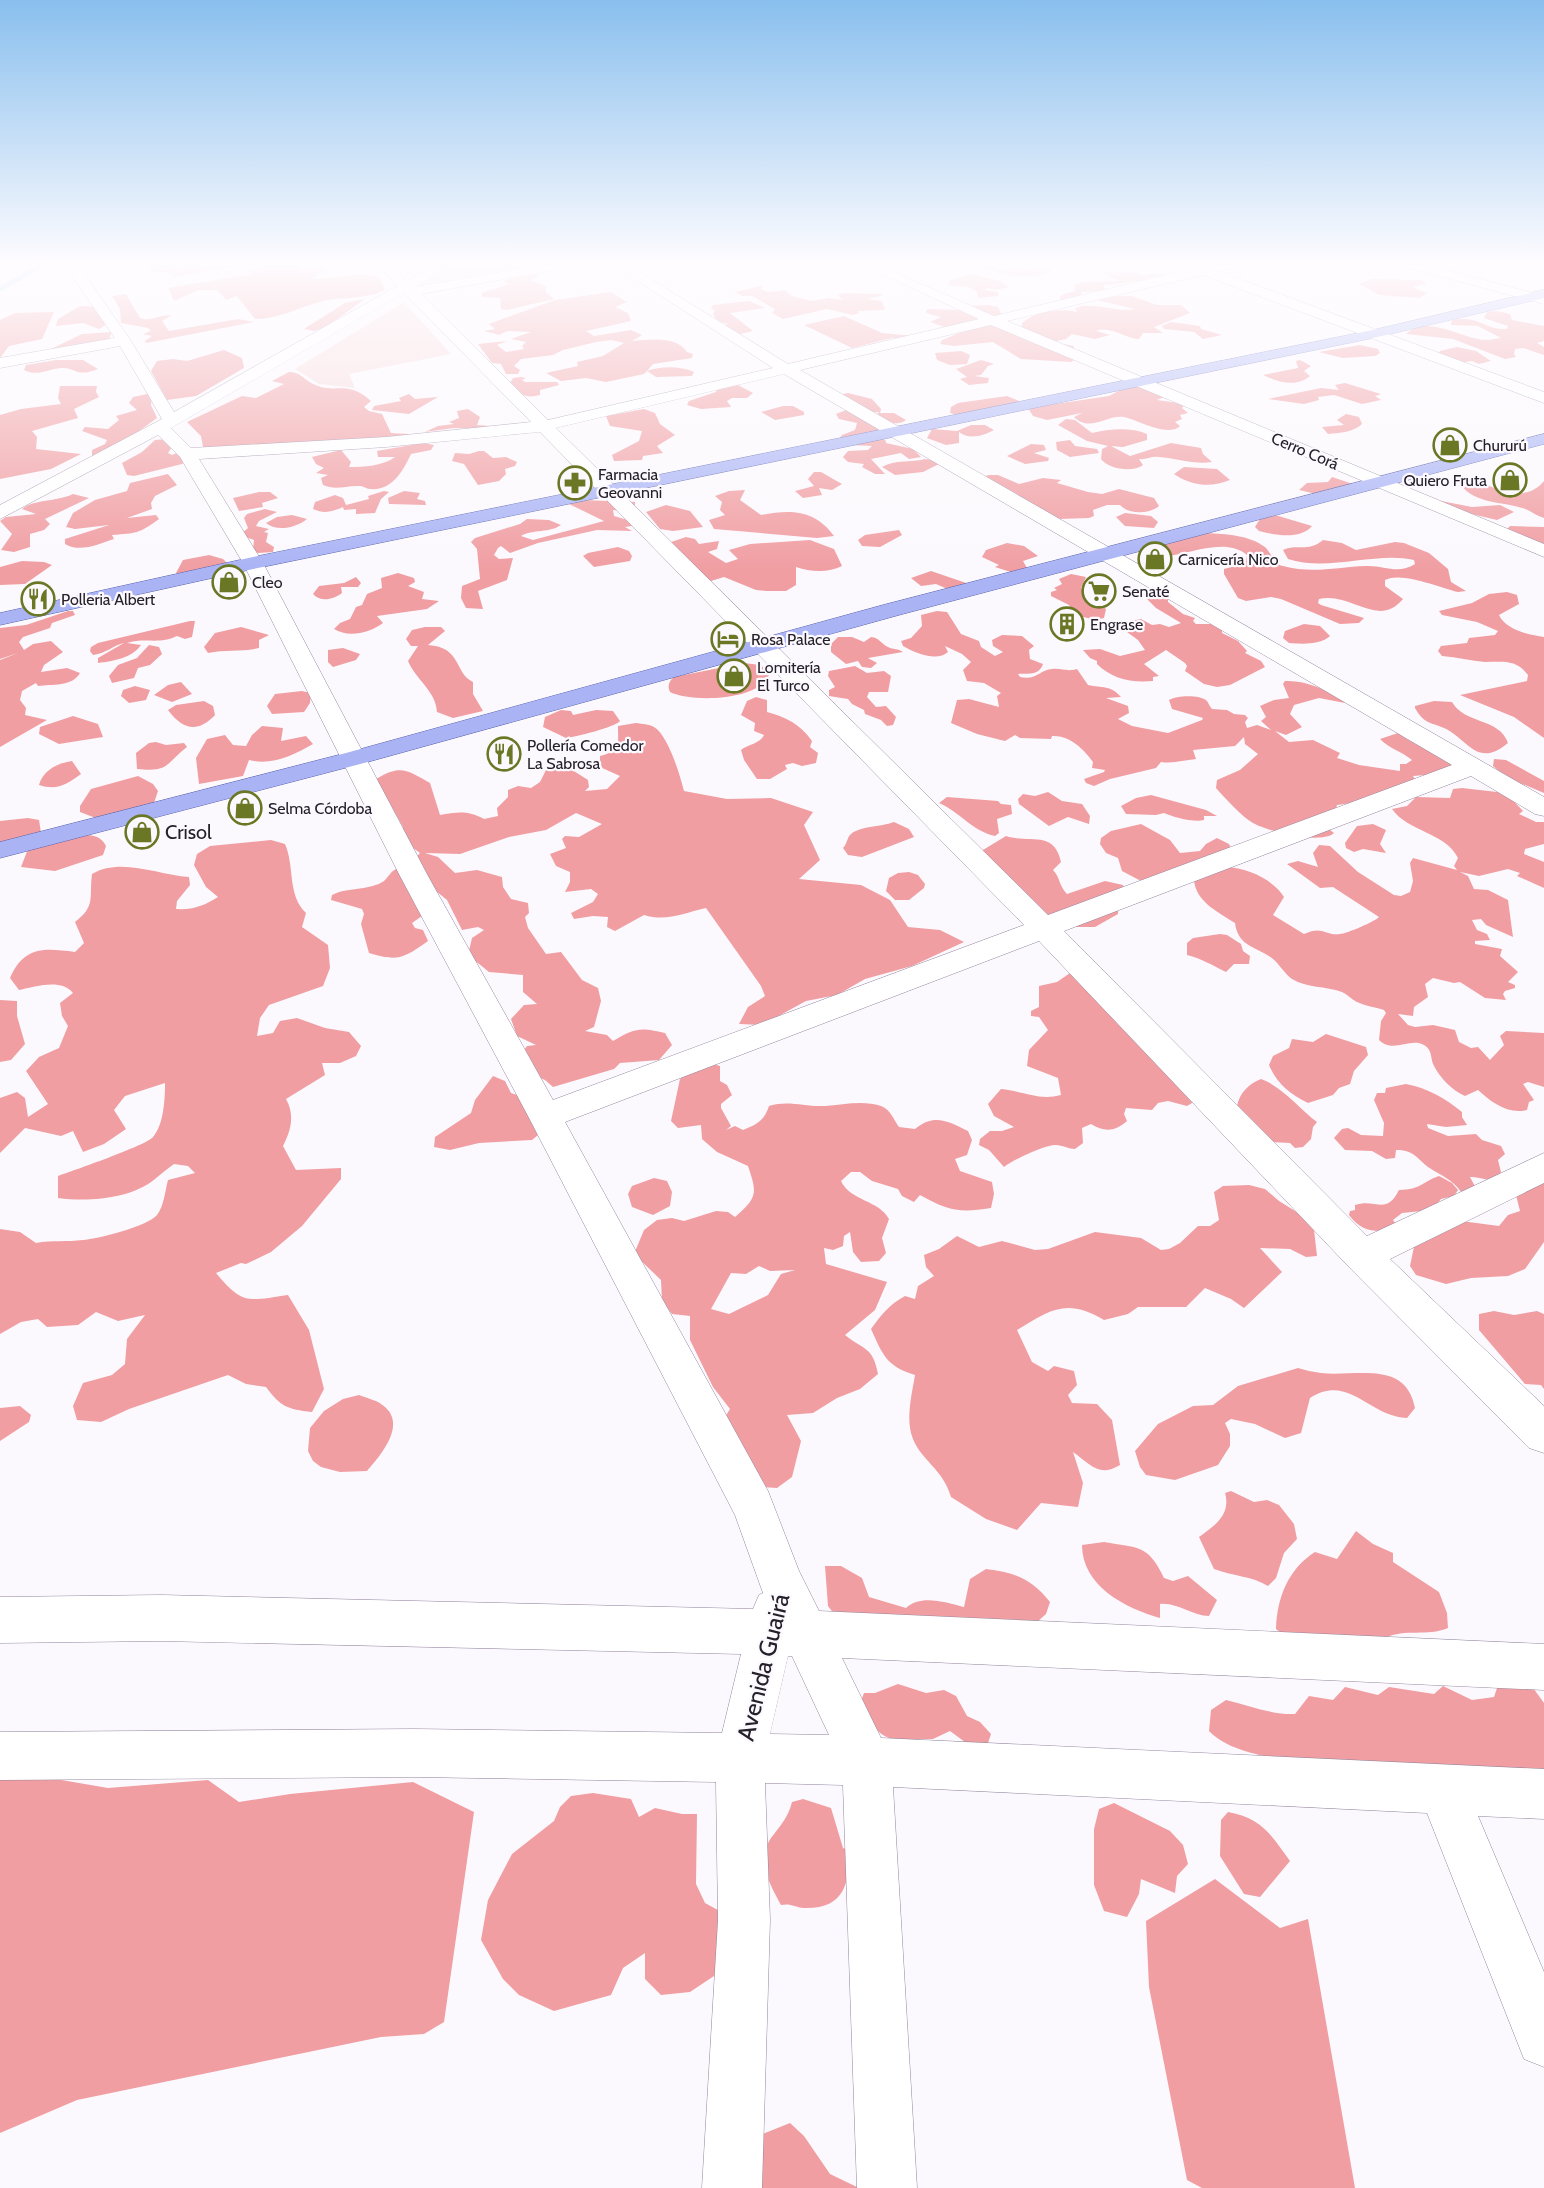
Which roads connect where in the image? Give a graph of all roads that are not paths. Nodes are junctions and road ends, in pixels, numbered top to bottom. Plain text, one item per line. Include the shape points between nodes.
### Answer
1 (137, 367) edge
2 (268, 367) edge
3 (487, 367) edge
4 (783, 367) edge
5 (794, 367) edge
6 (1108, 367) edge
7 (1205, 367) edge
8 (1461, 367) edge
9 (786, 369) junction
10 (1140, 380) junction
11 (1544, 398) edge
12 (166, 424) junction
13 (545, 426) junction
14 (898, 433) junction
15 (1544, 439) edge
16 (187, 454) junction
17 (63, 477) junction
18 (21, 482) dead end
19 (1378, 482) junction
20 (606, 491) junction
21 (0, 513) edge
22 (1544, 551) edge
23 (1109, 555) junction
24 (253, 563) junction
25 (0, 619) edge
26 (764, 645) junction
27 (355, 758) junction
28 (1474, 766) junction
29 (1544, 808) edge
30 (0, 850) edge
31 (1044, 928) junction
32 (545, 1116) junction
33 (1544, 1167) edge
34 (1362, 1256) junction
35 (1544, 1434) edge
36 (0, 1620) edge
37 (787, 1632) junction
38 (1544, 1666) edge
39 (0, 1756) edge
40 (740, 1758) junction
41 (867, 1761) junction
42 (1442, 1789) junction
43 (1544, 1794) edge
44 (1544, 2039) edge
45 (732, 2188) edge
46 (887, 2188) edge

1 - 12 street
2 - 12 street
3 - 13 street
4 - 9 street
5 - 9 street
6 - 10 street, Cerro Corá
7 - 10 main road
8 - 11 street
9 - 13 street
9 - 14 street
10 - 14 main road
10 - 19 street, Cerro Corá
12 - 16 street
12 - 17 street
13 - 16 street via 386,442
13 - 20 street
14 - 20 main road
14 - 23 street
15 - 19 main road
16 - 24 street
17 - 18 street
17 - 21 street
19 - 22 street, Cerro Corá
19 - 23 main road
20 - 24 main road
20 - 26 street
23 - 26 main road
23 - 28 street
24 - 25 main road
24 - 27 street
26 - 27 main road
26 - 31 street
27 - 30 main road
27 - 32 street via 414,876
28 - 29 street
28 - 31 street
31 - 32 street
31 - 34 street
32 - 37 street, Avenida Guairá via 753,1506 781,1582
33 - 34 street
34 - 35 street
36 - 37 street via 61,1617
37 - 38 street
37 - 40 street, Avenida Guairá
37 - 41 street, Avenida Guairá
39 - 40 street via 414,1753
40 - 41 street
40 - 45 street, Avenida Guairá via 744,1920
41 - 42 street
41 - 46 street, Avenida Guairá
42 - 43 street
42 - 44 street

